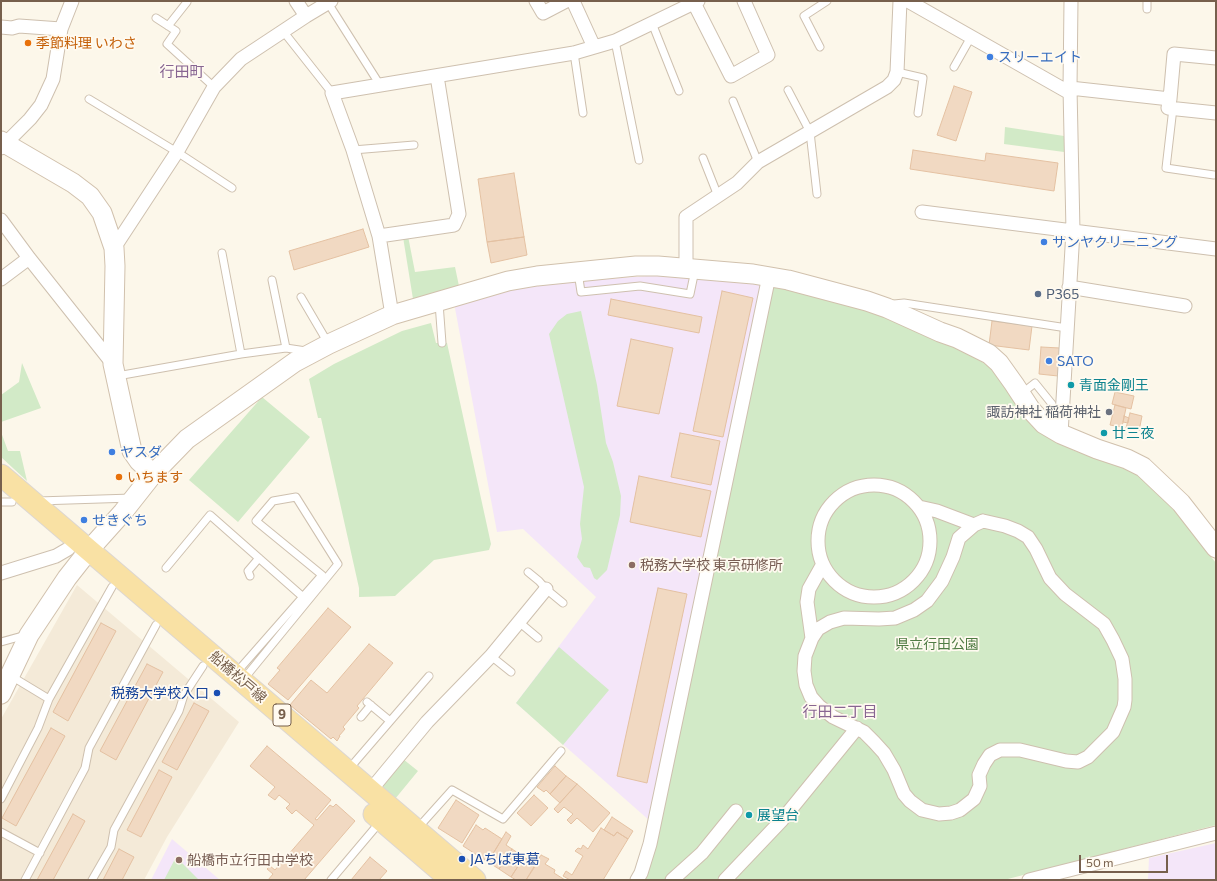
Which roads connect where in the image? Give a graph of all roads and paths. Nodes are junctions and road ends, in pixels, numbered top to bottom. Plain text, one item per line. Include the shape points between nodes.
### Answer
1 (72, 1) edge
2 (296, 1) edge
3 (536, 1) edge
4 (566, 1) edge
5 (572, 1) edge
6 (744, 1) edge
7 (827, 1) edge
8 (900, 1) edge
9 (908, 1) edge
10 (1071, 1) edge
11 (1147, 1) edge
12 (187, 2) dead end
13 (330, 2) edge
14 (696, 2) edge
15 (1147, 9) dead end
16 (306, 16) junction
17 (156, 18) dead end
18 (652, 23) junction
19 (168, 26) junction
20 (1, 27) edge
21 (61, 29) junction
22 (284, 31) junction
23 (971, 37) junction
24 (615, 41) junction
25 (594, 47) junction
26 (820, 47) dead end
27 (574, 53) junction
28 (1216, 58) edge
29 (954, 67) dead end
30 (897, 72) junction
31 (437, 76) junction
32 (380, 85) junction
33 (214, 86) junction
34 (788, 90) dead end
35 (1070, 90) junction
36 (679, 91) dead end
37 (332, 93) junction
38 (89, 99) dead end
39 (732, 101) dead end
40 (1171, 104) junction
41 (584, 113) dead end
42 (1216, 113) edge
43 (918, 114) dead end
44 (810, 132) junction
45 (3, 144) edge
46 (414, 145) dead end
47 (352, 150) junction
48 (177, 152) junction
49 (703, 158) dead end
50 (639, 160) dead end
51 (758, 162) junction
52 (1214, 175) dead end
53 (232, 188) dead end
54 (817, 194) dead end
55 (718, 196) junction
56 (922, 212) dead end
57 (1, 220) edge
58 (1072, 231) junction
59 (379, 236) junction
60 (114, 248) junction
61 (1216, 249) edge
62 (222, 253) dead end
63 (29, 258) junction
64 (691, 269) junction
65 (578, 272) junction
66 (769, 276) junction
67 (1, 279) edge
68 (272, 280) dead end
69 (1069, 288) junction
70 (301, 297) dead end
71 (439, 301) junction
72 (1185, 306) dead end
73 (887, 308) junction
74 (392, 315) junction
75 (1067, 328) junction
76 (442, 343) dead end
77 (329, 344) junction
78 (286, 348) junction
79 (312, 353) junction
80 (241, 354) junction
81 (115, 370) junction
82 (1060, 434) junction
83 (153, 474) junction
84 (1, 475) edge
85 (134, 498) junction
86 (11, 499) edge
87 (919, 507) junction
88 (974, 525) junction
89 (1216, 548) edge
90 (80, 553) junction
91 (259, 558) junction
92 (823, 564) junction
93 (166, 568) dead end
94 (528, 572) dead end
95 (1, 573) edge
96 (250, 576) dead end
97 (112, 587) junction
98 (546, 589) junction
99 (303, 597) junction
100 (563, 603) dead end
101 (519, 622) junction
102 (156, 625) junction
103 (29, 635) junction
104 (538, 638) dead end
105 (812, 638) junction
106 (1, 642) edge
107 (491, 656) junction
108 (203, 666) junction
109 (511, 672) dead end
110 (9, 675) junction
111 (429, 676) dead end
112 (238, 678) junction
113 (1, 694) edge
114 (49, 699) junction
115 (361, 717) dead end
116 (390, 721) junction
117 (857, 728) junction
118 (561, 751) dead end
119 (347, 772) junction
120 (370, 791) junction
121 (1, 799) edge
122 (736, 811) dead end
123 (382, 820) junction
124 (416, 830) junction
125 (1, 832) edge
126 (1216, 833) edge
127 (40, 853) junction
128 (1069, 875) edge
129 (25, 880) edge
130 (92, 880) edge
131 (332, 880) edge
132 (451, 880) edge
133 (475, 880) edge
134 (637, 880) edge
135 (672, 880) edge
136 (725, 880) edge
137 (1028, 880) edge

1 - 21 street
2 - 16 street
3 - 4 street via 542,13
5 - 25 street
6 - 14 street via 768,55 731,76
7 - 26 lane via 804,16
8 - 30 street
9 - 23 street
10 - 35 street
11 - 15 lane
12 - 19 lane
13 - 16 street
13 - 32 lane
14 - 18 street
16 - 22 street
17 - 19 lane
18 - 24 street
18 - 36 lane
19 - 33 lane via 176,31 168,44
20 - 21 street
21 - 45 street via 53,79 41,105
22 - 33 street via 242,59
22 - 37 lane
23 - 29 lane
23 - 35 street
24 - 25 street
24 - 50 lane
25 - 27 street
27 - 31 street
27 - 41 lane
28 - 40 street via 1174,54
30 - 43 lane via 923,78
30 - 44 street via 894,80 886,87
31 - 32 street
31 - 59 street via 459,214 454,225
32 - 37 street
33 - 48 street
34 - 44 lane
35 - 40 street
35 - 58 street
37 - 47 street
38 - 48 lane
39 - 51 lane
40 - 42 street
40 - 52 lane via 1166,168
44 - 51 street
44 - 54 lane
45 - 60 street via 73,183 90,196 102,213
46 - 47 lane
47 - 59 street
48 - 53 lane
48 - 60 street
49 - 55 lane
51 - 55 street via 738,183
55 - 64 street via 686,217
56 - 58 street
57 - 63 street
58 - 61 street
58 - 69 street
59 - 74 street
60 - 81 street
62 - 80 lane
63 - 67 street
63 - 81 street via 90,332
64 - 65 street via 636,266
64 - 65 lane via 690,294 640,286 581,292
64 - 66 street
65 - 71 street via 508,281
66 - 73 street
66 - 134 street via 650,844
68 - 78 lane
69 - 72 street
69 - 75 street
70 - 77 lane
71 - 74 street
71 - 76 lane
73 - 75 lane via 904,303
73 - 82 street via 989,354 999,363 1037,418
74 - 77 street
75 - 82 street
77 - 79 street
78 - 79 lane
78 - 80 lane
79 - 83 street via 294,362 187,439
80 - 81 lane
81 - 83 street via 132,451
82 - 89 street via 1143,467 1181,503
83 - 85 street
84 - 86 main road, 船橋松戸線 / 9
85 - 86 lane
85 - 90 street
86 - 90 main road, 船橋松戸線 / 9
87 - 88 street
87 - 92 street via 904,492 882,486 859,486 840,497 826,514 818,534 819,556
87 - 92 street via 929,528 930,549 922,570 908,586 889,596 866,597 846,590 829,576
88 - 105 street via 959,538 942,581 927,601 895,618 844,618 830,622 818,629
88 - 117 street via 983,522 1005,526 1028,537 1050,578 1065,594 1104,624 1122,659 1124,679 1124,707 1113,732 1088,757 1078,762 1020,750 1000,750 990,755 979,775 980,786 974,799 951,814 939,814 922,810 910,801 884,753
90 - 95 street via 56,556
90 - 97 main road, 船橋松戸線 / 9
90 - 103 street
90 - 112 main road, 船橋松戸線 / 9
91 - 93 lane via 210,516
91 - 96 lane via 248,571
91 - 99 lane
92 - 105 street via 810,589 807,602
94 - 98 lane
97 - 102 main road, 船橋松戸線 / 9
97 - 114 lane
98 - 100 lane
98 - 101 street
99 - 112 lane
99 - 112 lane via 322,574 256,521 272,501 296,496 338,564
101 - 104 lane
101 - 107 street
102 - 108 main road, 船橋松戸線 / 9
102 - 127 lane via 89,748 85,768
103 - 106 lane
103 - 110 street
105 - 117 street via 805,656 804,671 811,697 833,716
107 - 109 lane
107 - 120 street via 427,722
108 - 123 main road, 船橋松戸線 / 9
108 - 130 lane via 184,694 179,711 114,830 111,847
110 - 113 street
110 - 114 lane
111 - 116 lane
112 - 119 main road, 船橋松戸線 / 9
114 - 121 lane via 38,728
115 - 116 lane via 369,704
116 - 119 lane
117 - 136 street via 782,820
118 - 124 lane via 503,820 452,790
119 - 120 main road, 船橋松戸線 / 9
120 - 124 main road, 船橋松戸線 / 9
122 - 135 street via 702,853
123 - 131 lane
123 - 132 main road, 船橋松戸線 / 9
124 - 133 main road, 船橋松戸線 / 9
125 - 127 lane
126 - 128 street
127 - 129 lane
128 - 137 street

